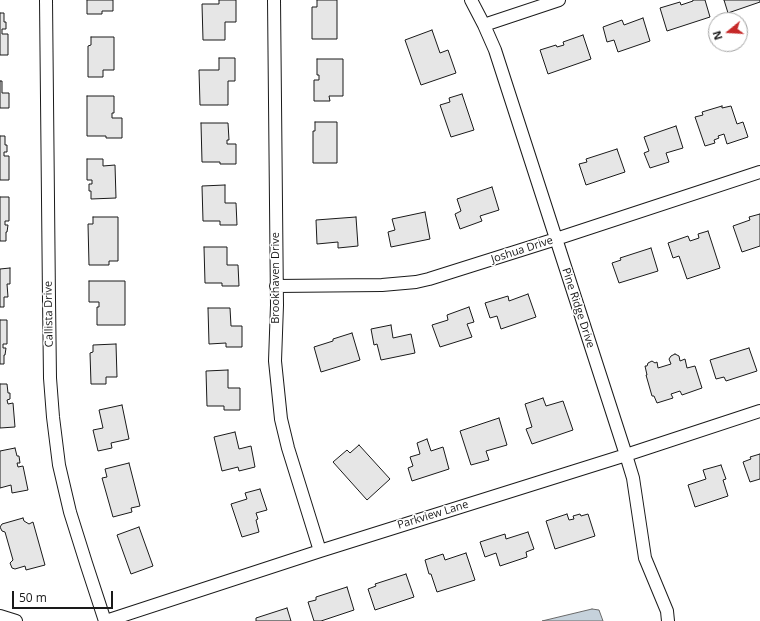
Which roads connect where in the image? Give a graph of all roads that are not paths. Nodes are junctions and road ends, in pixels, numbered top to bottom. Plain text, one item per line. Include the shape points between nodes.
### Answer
1 (46, 0) edge
2 (274, 0) edge
3 (471, 0) edge
4 (559, 0) edge
5 (484, 25) junction
6 (760, 172) edge
7 (556, 239) junction
8 (276, 286) junction
9 (760, 411) edge
10 (626, 455) junction
11 (320, 550) junction
12 (0, 616) edge
13 (16, 621) edge
14 (105, 621) edge
15 (668, 621) edge

1 - 14 street, Callista Drive via 52,417 59,465 70,512
2 - 8 street, Brookhaven Drive
3 - 5 street, Pine Ridge Drive
4 - 5 street
5 - 7 street, Pine Ridge Drive via 495,50
6 - 7 street, Joshua Drive
7 - 8 street, Joshua Drive via 416,282 382,285
7 - 10 street, Pine Ridge Drive
8 - 11 street, Brookhaven Drive via 275,361 281,419
9 - 10 street, Parkview Lane
10 - 11 street, Parkview Lane
10 - 15 street, Pine Ridge Drive via 633,478 645,558 667,611
11 - 14 street, Parkview Lane
12 - 13 street

